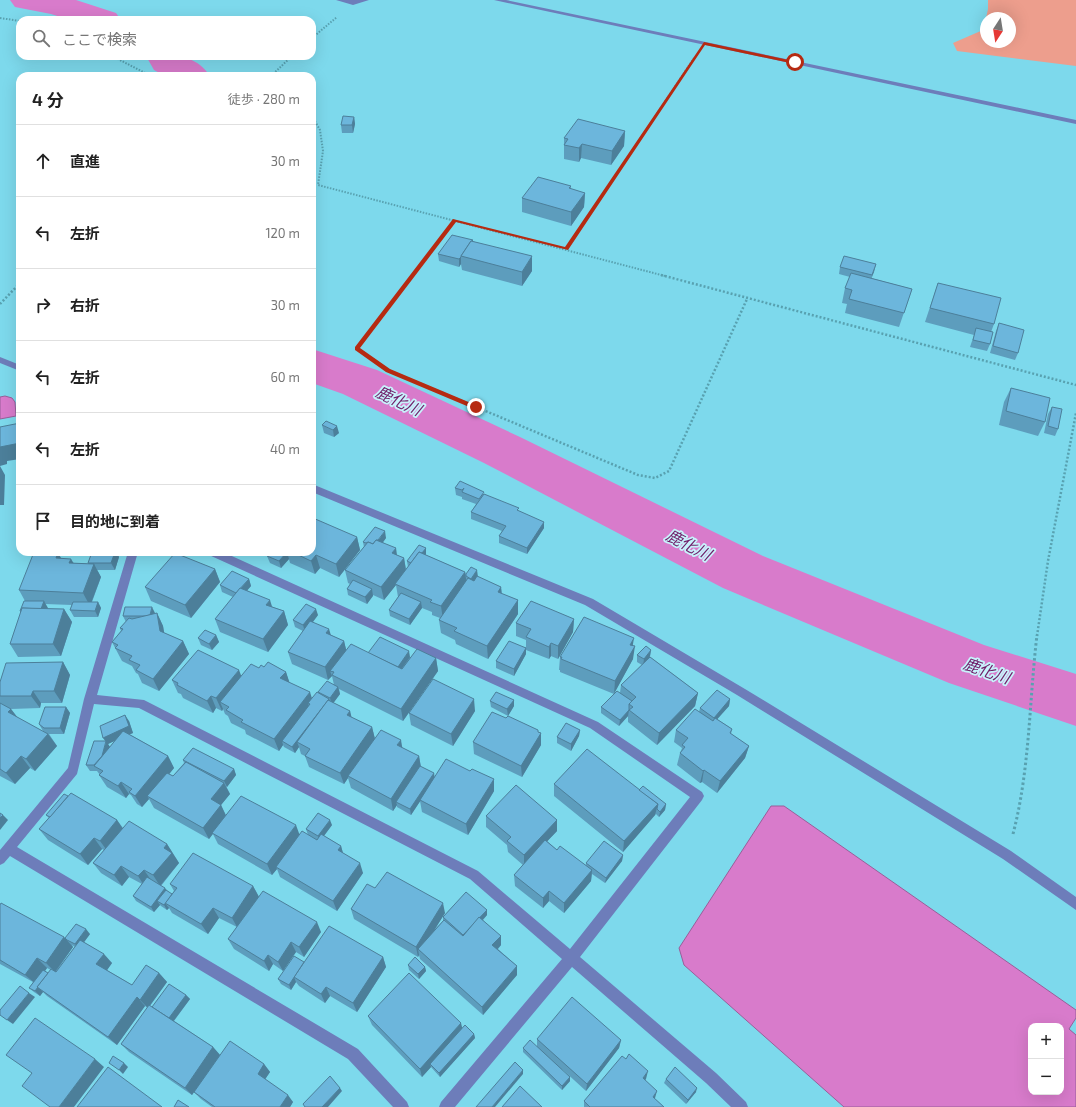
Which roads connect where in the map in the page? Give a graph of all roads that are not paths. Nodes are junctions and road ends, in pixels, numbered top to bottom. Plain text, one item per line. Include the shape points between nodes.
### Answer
1 (339, 0) edge
2 (366, 0) edge
3 (497, 0) edge
4 (1076, 122) edge
5 (0, 360) edge
6 (16, 366) edge
7 (316, 490) edge
8 (132, 556) edge
9 (222, 556) edge
10 (90, 699) junction
11 (9, 849) junction
12 (0, 859) edge
13 (1076, 904) edge
14 (571, 958) junction
15 (402, 1107) edge
16 (446, 1107) edge
17 (741, 1107) edge

1 - 2 street via 353,3
3 - 4 street
5 - 6 street
7 - 13 street via 590,602 1007,855
8 - 10 street
9 - 14 street via 594,725 698,796
10 - 11 street via 73,770
10 - 14 street via 140,703 474,875
11 - 12 street
11 - 15 street via 353,1054
14 - 16 street
14 - 17 street via 711,1078

